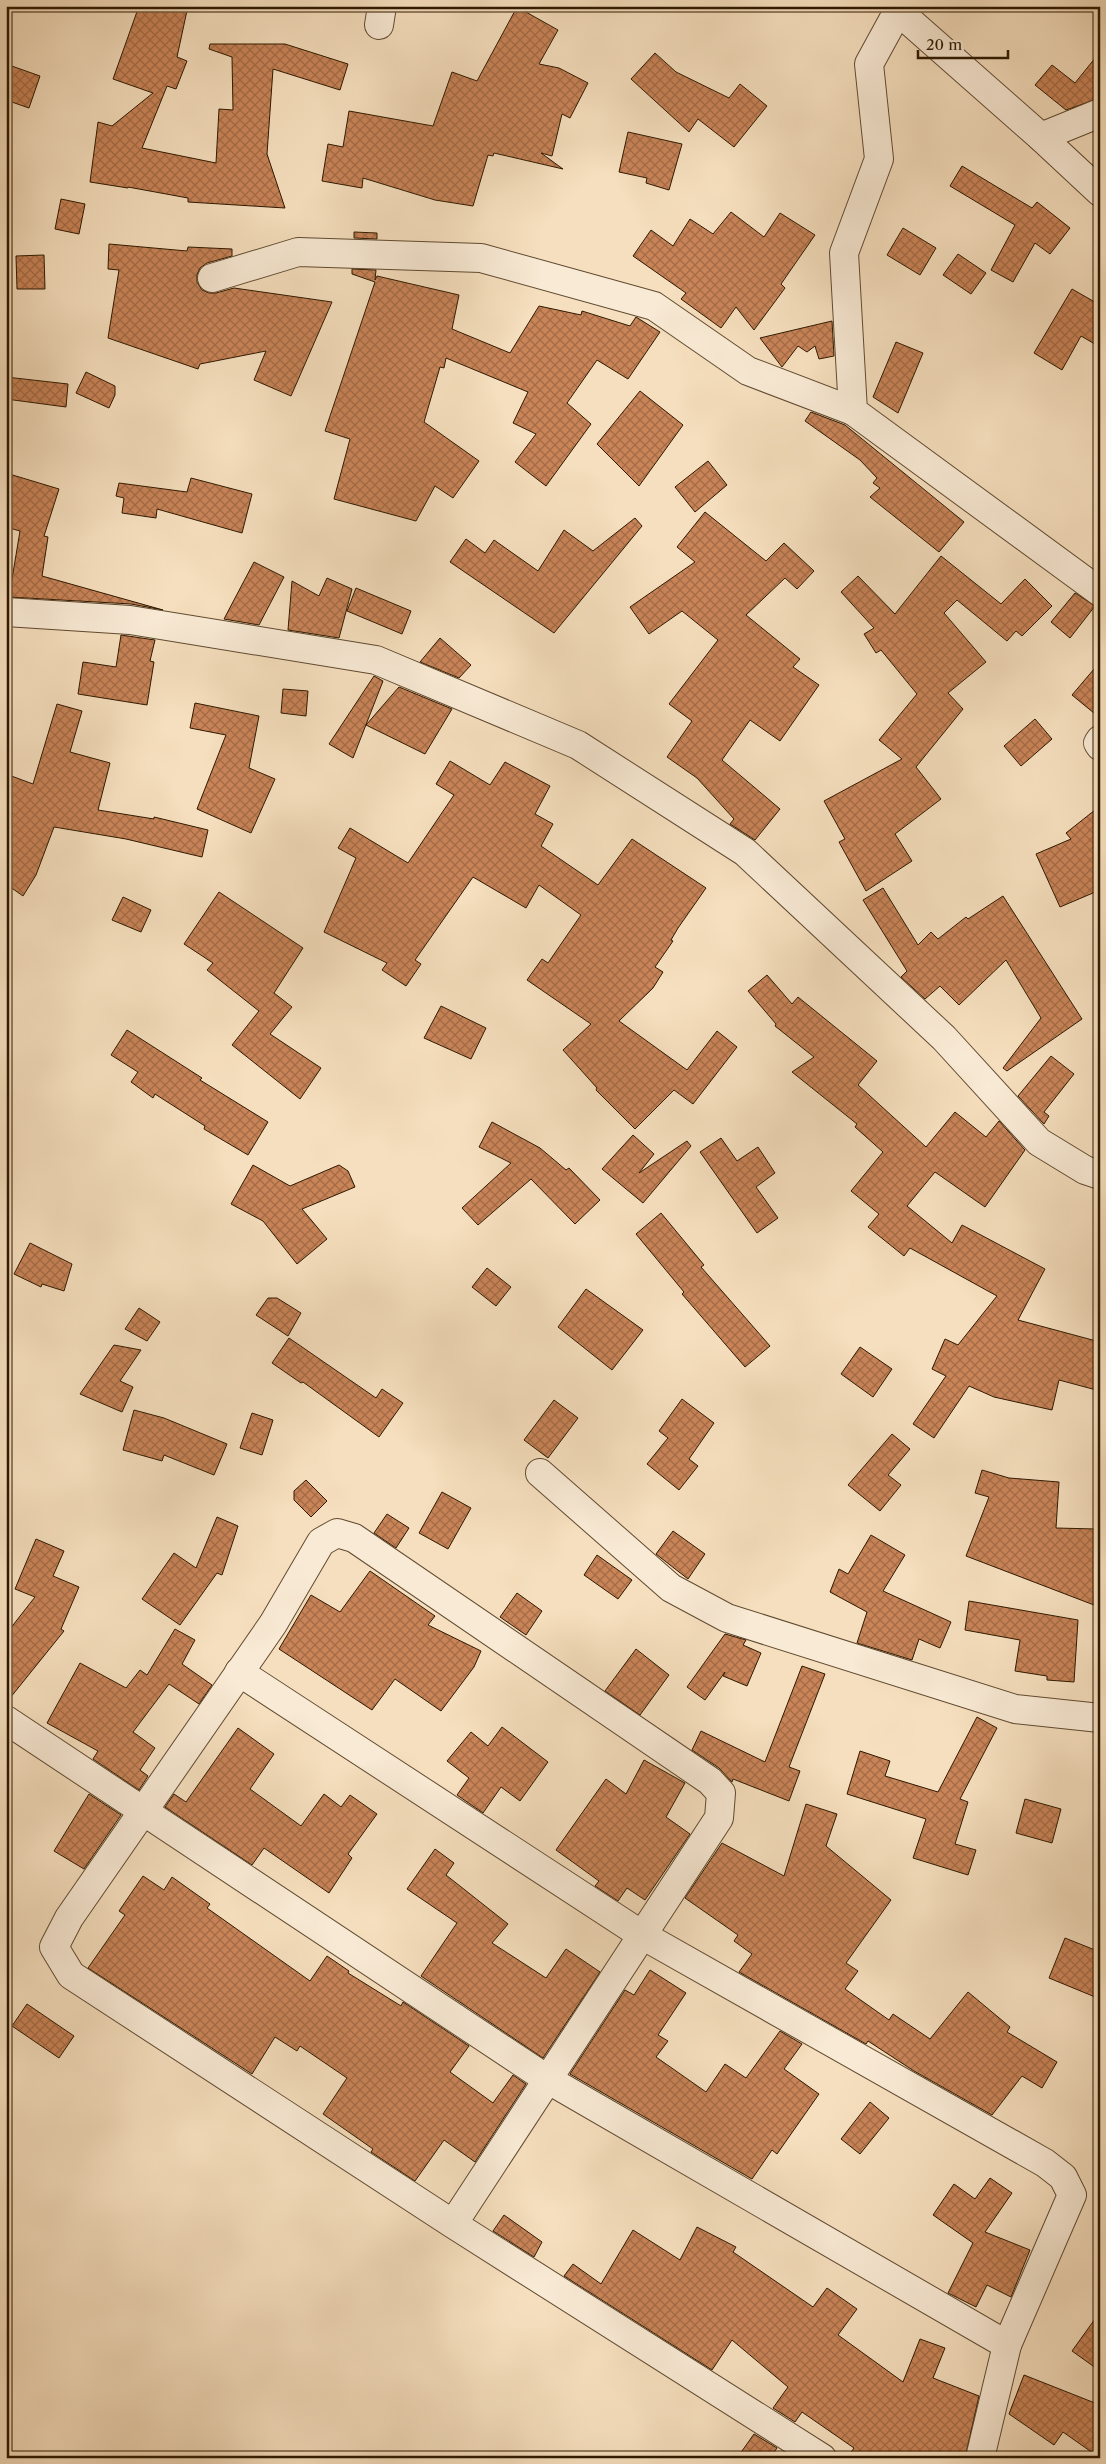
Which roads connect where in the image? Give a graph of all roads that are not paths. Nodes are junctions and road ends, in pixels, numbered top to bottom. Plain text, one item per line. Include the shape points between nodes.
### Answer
1 (898, 9) edge
2 (1100, 113) edge
3 (1041, 137) junction
4 (1100, 192) edge
5 (212, 278) dead end
6 (853, 411) junction
7 (1100, 592) edge
8 (6, 612) edge
9 (1100, 740) edge
10 (1100, 746) edge
11 (1100, 1175) edge
12 (540, 1473) dead end
13 (239, 1672) junction
14 (1100, 1718) edge
15 (6, 1720) edge
16 (143, 1810) junction
17 (642, 1935) junction
18 (547, 2079) junction
19 (453, 2224) junction
20 (1007, 2345) junction
21 (822, 2458) edge
22 (980, 2458) edge

1 - 3 street
1 - 6 street via 869,64 879,159 844,253
2 - 3 street
3 - 4 street
5 - 6 street via 298,252 481,258 654,306 748,371
6 - 7 street
8 - 11 street via 130,620 376,660 578,745 745,852 944,1038 1039,1142
9 - 10 street
12 - 14 street via 672,1588 727,1618 1015,1709
13 - 16 street
13 - 17 street
13 - 17 street via 273,1624 320,1542 337,1533 354,1538 710,1781 722,1793 718,1818
15 - 16 street
16 - 18 street
16 - 19 street via 69,1918 54,1947 71,1975
17 - 18 street
17 - 20 street via 1045,2163 1063,2177 1072,2195
18 - 19 street
18 - 20 street
19 - 21 street
20 - 22 street

